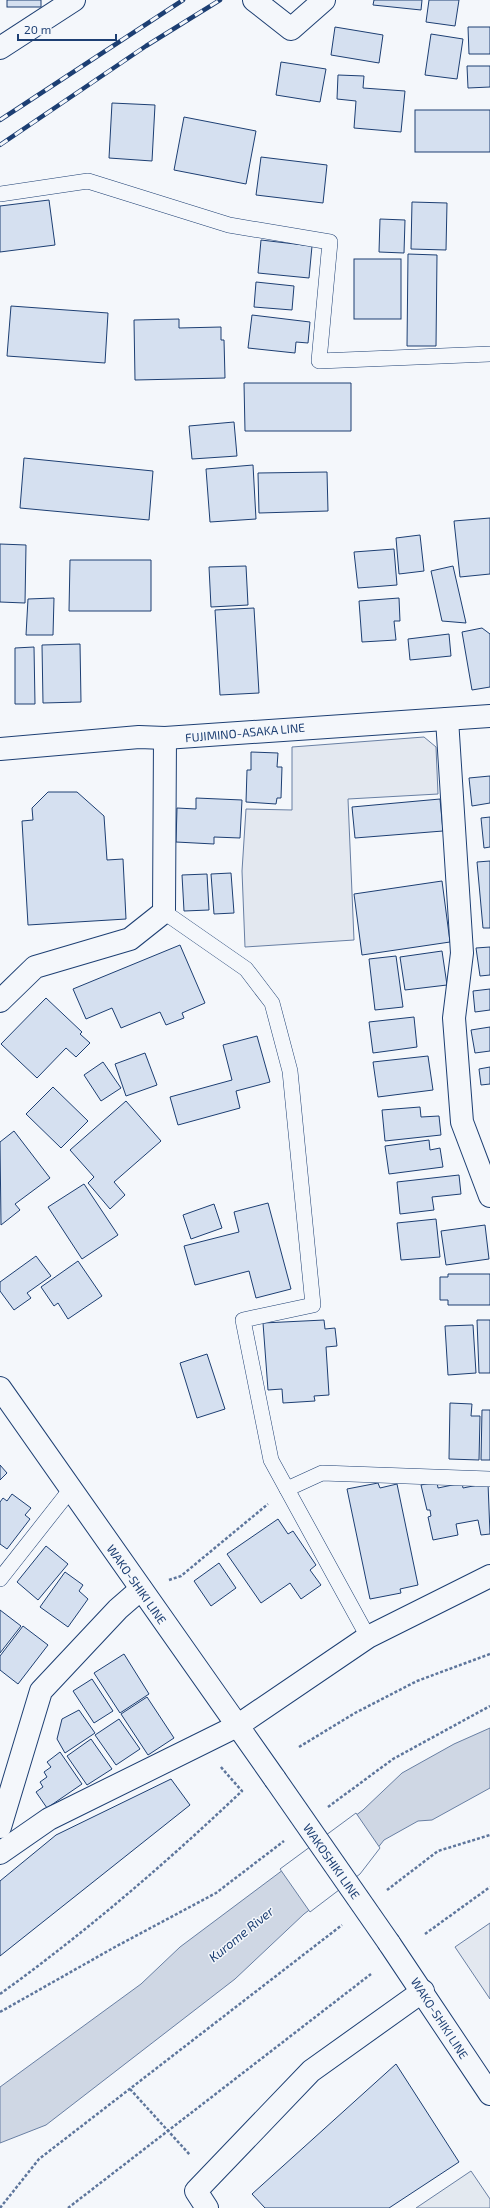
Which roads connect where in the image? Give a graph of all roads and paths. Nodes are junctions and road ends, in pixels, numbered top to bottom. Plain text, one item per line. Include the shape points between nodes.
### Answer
1 (74, 0) edge
2 (254, 0) edge
3 (324, 0) edge
4 (0, 48) edge
5 (0, 194) edge
6 (490, 354) edge
7 (490, 716) edge
8 (447, 719) junction
9 (165, 738) junction
10 (0, 749) edge
11 (164, 912) junction
12 (0, 1001) edge
13 (490, 1196) edge
14 (0, 1388) edge
15 (490, 1479) edge
16 (71, 1489) junction
17 (287, 1489) junction
18 (181, 1576) dead end
19 (490, 1576) edge
20 (0, 1579) edge
21 (141, 1589) junction
22 (368, 1636) junction
23 (490, 1654) edge
24 (490, 1706) edge
25 (237, 1726) junction
26 (299, 1747) dead end
27 (218, 1763) dead end
28 (275, 1779) joint
29 (327, 1808) dead end
30 (490, 1835) edge
31 (290, 1836) dead end
32 (3, 1839) edge
33 (490, 1887) edge
34 (381, 1895) dead end
35 (344, 1924) dead end
36 (425, 1934) dead end
37 (389, 1942) joint
38 (371, 1974) dead end
39 (423, 1991) junction
40 (0, 1994) edge
41 (0, 2012) edge
42 (130, 2089) junction
43 (490, 2094) edge
44 (168, 2131) junction
45 (210, 2176) junction
46 (0, 2208) edge
47 (68, 2208) edge
48 (207, 2208) edge

1 - 4 street
2 - 3 street via 291,29
5 - 6 lane via 88,181 229,225 330,242 319,361
7 - 8 street, FUJIMINO-ASAKA LINE
8 - 9 street, FUJIMINO-ASAKA LINE
8 - 13 street via 462,953 454,1018 462,1122
9 - 10 street, FUJIMINO-ASAKA LINE via 139,737
9 - 11 street
11 - 12 street via 130,939 35,967
11 - 17 lane via 246,969 272,1003 290,1071 313,1305 243,1320 271,1460
14 - 16 street, WAKO-SHIKI LINE
15 - 17 lane via 322,1473
16 - 20 lane
16 - 21 street, WAKO-SHIKI LINE
17 - 18 path
17 - 22 lane
19 - 22 street
21 - 25 street, WAKO-SHIKI LINE
21 - 32 street via 118,1609 41,1691
22 - 25 street
23 - 26 path via 417,1681 355,1713
24 - 29 path via 392,1759
25 - 28 street, WAKO-SHIKI LINE
25 - 32 street
27 - 40 path via 242,1791 187,1844 128,1895
28 - 37 street, WAKOSHIKI LINE, bridge
30 - 34 path via 438,1851
31 - 41 path via 216,1893
33 - 36 path
35 - 42 path
37 - 39 street, WAKO-SHIKI LINE
38 - 44 path
39 - 43 street, WAKO-SHIKI LINE
39 - 45 street via 312,2071
42 - 44 path
42 - 46 path via 39,2159
44 - 45 path
44 - 47 path
45 - 48 street via 196,2191

